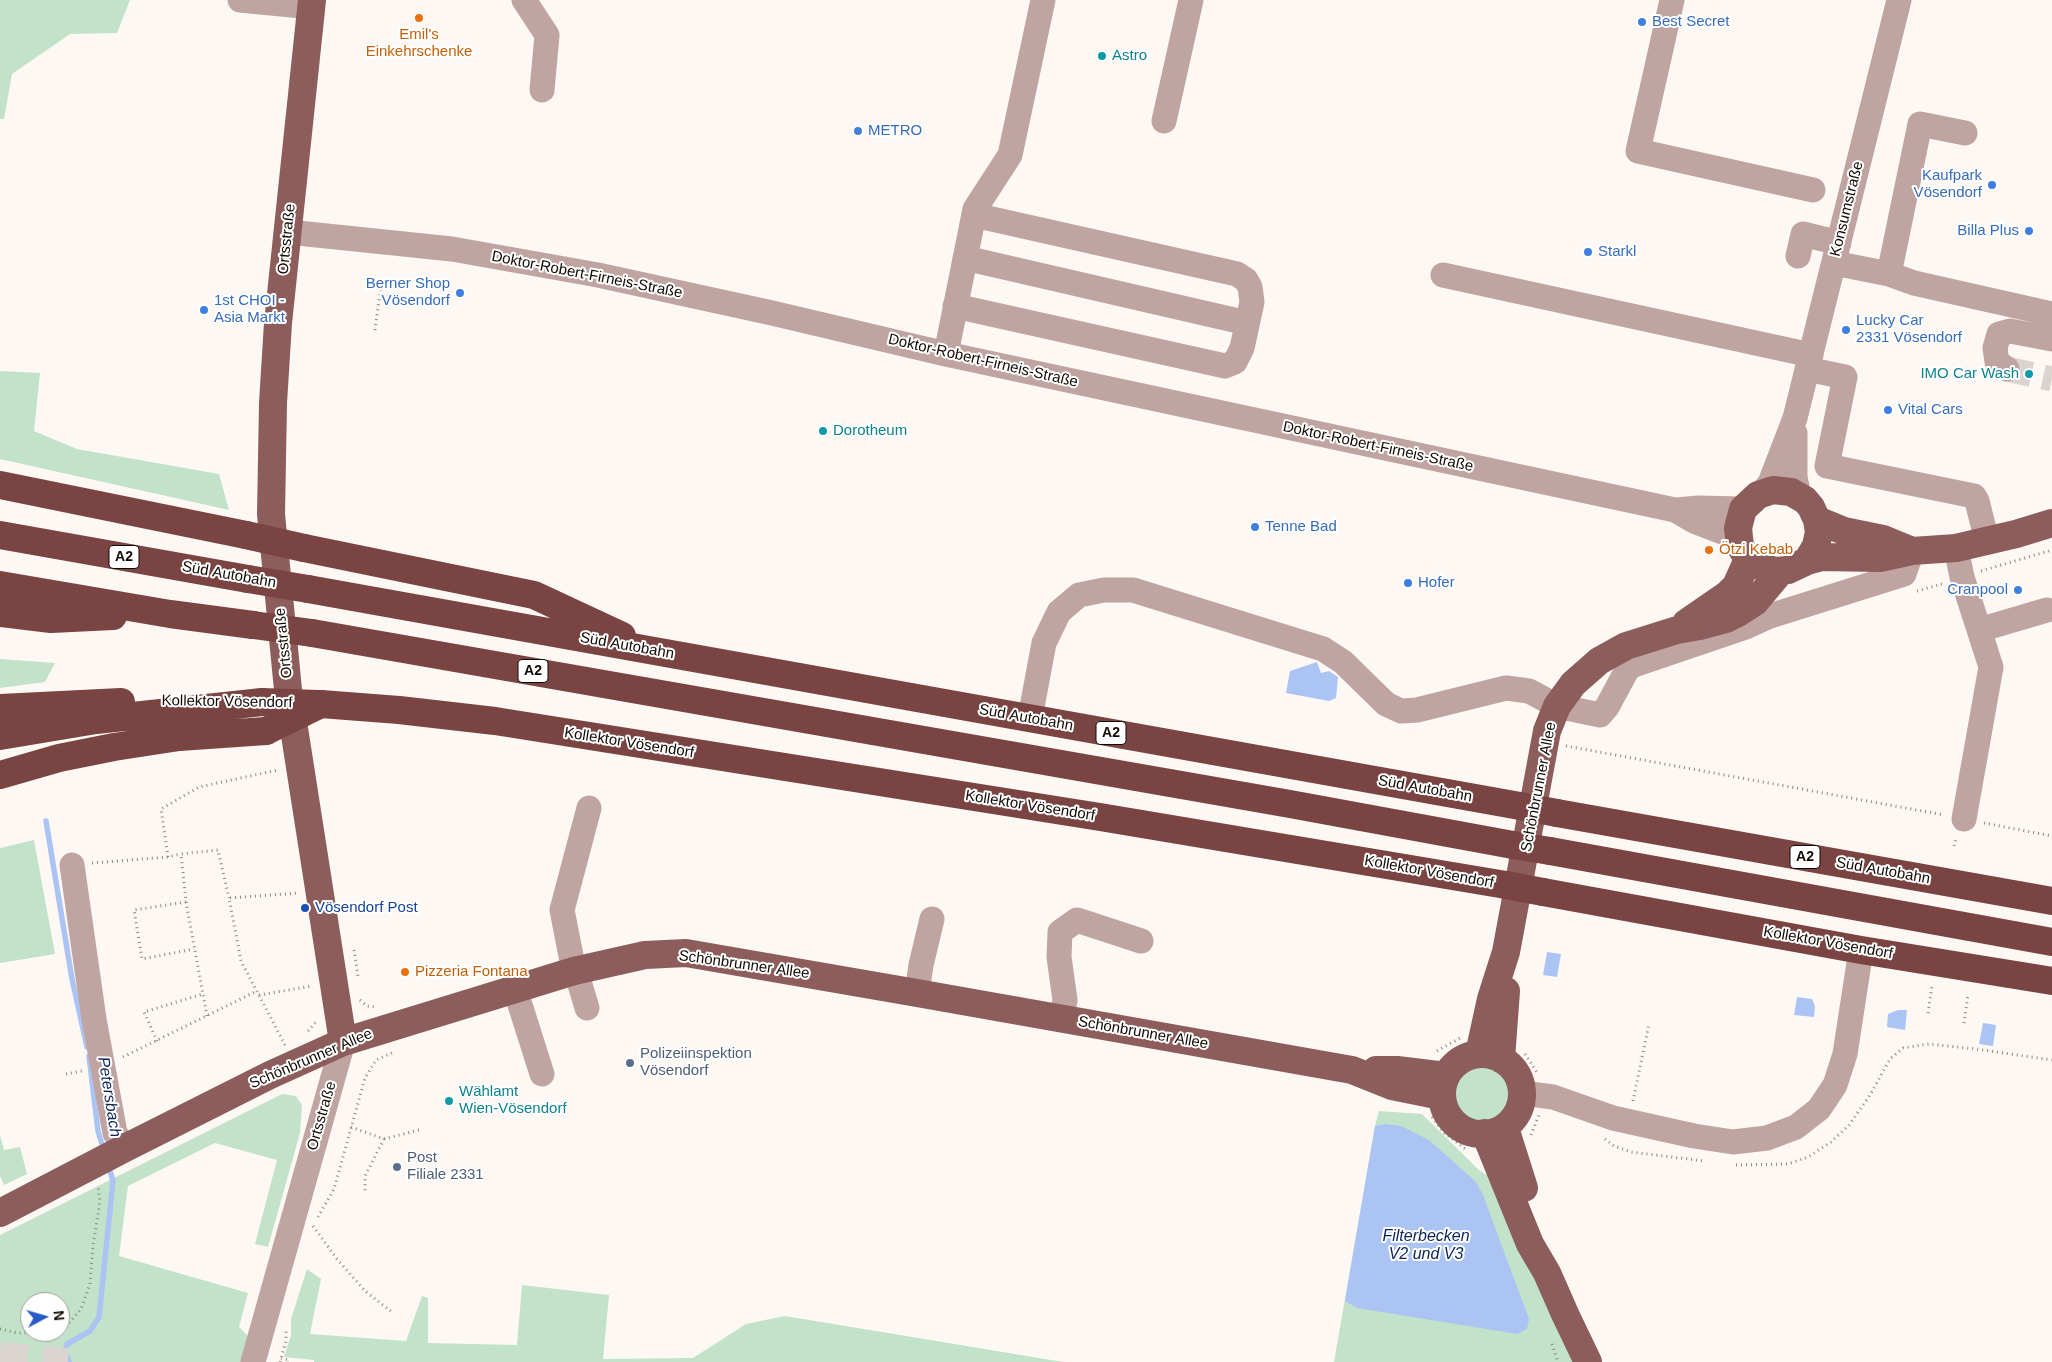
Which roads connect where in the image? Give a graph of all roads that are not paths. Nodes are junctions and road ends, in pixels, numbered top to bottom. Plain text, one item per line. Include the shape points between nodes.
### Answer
1 (240, 0) edge
2 (524, 0) edge
3 (1043, 0) edge
4 (1191, 0) edge
5 (1672, 0) edge
6 (1899, 0) edge
7 (312, 4) edge
8 (542, 90) dead end
9 (1164, 121) dead end
10 (1965, 133) dead end
11 (1813, 190) dead end
12 (974, 215) junction
13 (288, 232) junction
14 (1836, 253) junction
15 (1798, 256) dead end
16 (965, 258) junction
17 (1889, 274) junction
18 (1443, 275) dead end
19 (955, 306) junction
20 (2052, 314) edge
21 (1247, 323) junction
22 (2052, 339) edge
23 (946, 354) junction
24 (1809, 362) junction
25 (2007, 369) dead end
26 (1795, 418) junction
27 (0, 485) edge
28 (1799, 496) junction
29 (1753, 500) junction
30 (1675, 510) junction
31 (1817, 520) junction
32 (2052, 522) edge
33 (0, 535) edge
34 (1987, 541) junction
35 (1743, 548) junction
36 (1956, 548) junction
37 (1912, 551) junction
38 (1807, 561) junction
39 (1781, 571) junction
40 (0, 585) edge
41 (1762, 595) junction
42 (2047, 610) dead end
43 (1782, 612) junction
44 (0, 613) edge
45 (170, 614) junction
46 (1677, 630) junction
47 (1979, 630) junction
48 (655, 651) junction
49 (262, 702) junction
50 (321, 704) junction
51 (1557, 706) junction
52 (0, 708) edge
53 (1030, 718) junction
54 (0, 736) edge
55 (0, 775) edge
56 (589, 808) dead end
57 (1964, 819) road end
58 (72, 865) road end
59 (2052, 901) edge
60 (932, 919) dead end
61 (1141, 941) dead end
62 (2052, 942) edge
63 (1861, 950) junction
64 (575, 971) junction
65 (2052, 981) edge
66 (515, 989) junction
67 (917, 993) junction
68 (587, 1008) dead end
69 (1062, 1019) junction
70 (343, 1042) junction
71 (1497, 1044) junction
72 (542, 1074) dead end
73 (1428, 1088) junction
74 (1530, 1094) junction
75 (1488, 1139) junction
76 (108, 1161) junction
77 (0, 1213) edge
78 (253, 1362) edge
79 (1588, 1362) edge

1 - 7 street
2 - 8 street via 547,35
3 - 12 street via 1010,155
4 - 9 street
5 - 11 street via 1638,151
6 - 14 street, Konsumstraße
7 - 13 main road, Ortsstraße
10 - 17 street via 1920,124
12 - 16 street
12 - 21 street via 1237,274 1250,287 1252,302
13 - 23 street, Doktor-Robert-Firneis-Straße via 452,249 598,275
13 - 70 main road, Ortsstraße via 273,403 271,514 288,690
14 - 15 street via 1803,234
14 - 17 street
14 - 24 street, Konsumstraße
16 - 19 street
16 - 21 street
17 - 20 street via 1914,283
18 - 24 street
19 - 21 street via 1225,366 1235,362 1242,348
19 - 23 street
22 - 25 street via 2010,331 1999,334 1995,348 1997,362
23 - 30 street, Doktor-Robert-Firneis-Straße
24 - 26 street, Konsumstraße
24 - 34 street via 1845,377 1827,466 1974,496
26 - 28 street, Konsumstraße via 1795,469
26 - 29 street, Konsumstraße via 1770,483
27 - 48 highway, bridge via 534,595
28 - 29 main road via 1783,490
28 - 31 main road via 1811,506
29 - 30 street, Doktor-Robert-Firneis-Straße
29 - 35 main road, Schönbrunner Allee via 1738,523
30 - 35 street, Doktor-Robert-Firneis-Straße
31 - 37 main road
31 - 38 main road via 1818,538
32 - 34 main road
33 - 48 highway, Süd Autobahn / A2, bridge
34 - 36 main road
35 - 39 main road via 1768,570
35 - 46 main road, Schönbrunner Allee via 1736,586
36 - 37 main road
36 - 47 street
37 - 38 main road via 1880,558 1822,556
37 - 43 street via 1904,574
38 - 39 main road
39 - 41 main road, Schönbrunner Allee
40 - 45 highway, A2
41 - 43 street via 1780,607
41 - 46 main road, Schönbrunner Allee via 1726,619
42 - 47 street
43 - 51 street via 1628,668 1600,715
44 - 45 highway via 51,619
45 - 62 highway, A2, bridge via 312,634 1290,804
46 - 51 main road, Schönbrunner Allee via 1626,646 1599,661 1573,684
47 - 57 street via 1991,667
48 - 53 highway, Süd Autobahn / A2
49 - 50 highway, Kollektor Vösendorf, bridge
49 - 52 highway, Kollektor Vösendorf via 104,702
49 - 54 highway via 96,720
50 - 55 highway, bridge via 266,731 179,737 114,747 58,758
50 - 63 highway, Kollektor Vösendorf, bridge via 495,721 1071,813 1506,885
51 - 53 street via 1529,691 1506,688 1401,711 1386,704 1343,662 1323,649 1133,590 1104,590 1079,595 1059,612 1044,643
51 - 71 main road, Schönbrunner Allee via 1547,730 1506,952
53 - 59 highway, Süd Autobahn / A2, bridge
56 - 64 street via 562,910
58 - 76 street via 94,1019 115,1133
60 - 67 street
61 - 69 street via 1077,920 1060,932 1059,957 1065,1000
63 - 65 highway, Kollektor Vösendorf
63 - 74 street via 1846,1054 1835,1085 1819,1109 1796,1127 1767,1138 1733,1142 1629,1122 1553,1097
64 - 66 main road, Schönbrunner Allee
64 - 67 main road, Schönbrunner Allee via 645,955 686,953
64 - 68 street
66 - 70 main road, Schönbrunner Allee
66 - 72 street
67 - 69 main road, Schönbrunner Allee
69 - 73 main road, Schönbrunner Allee via 1352,1070 1392,1086
70 - 76 main road, Schönbrunner Allee via 270,1075
70 - 78 street, Ortsstraße
71 - 73 main road via 1462,1059
71 - 74 main road
73 - 75 main road via 1458,1126
74 - 75 main road via 1518,1111
75 - 79 main road
76 - 77 main road, Schönbrunner Allee

